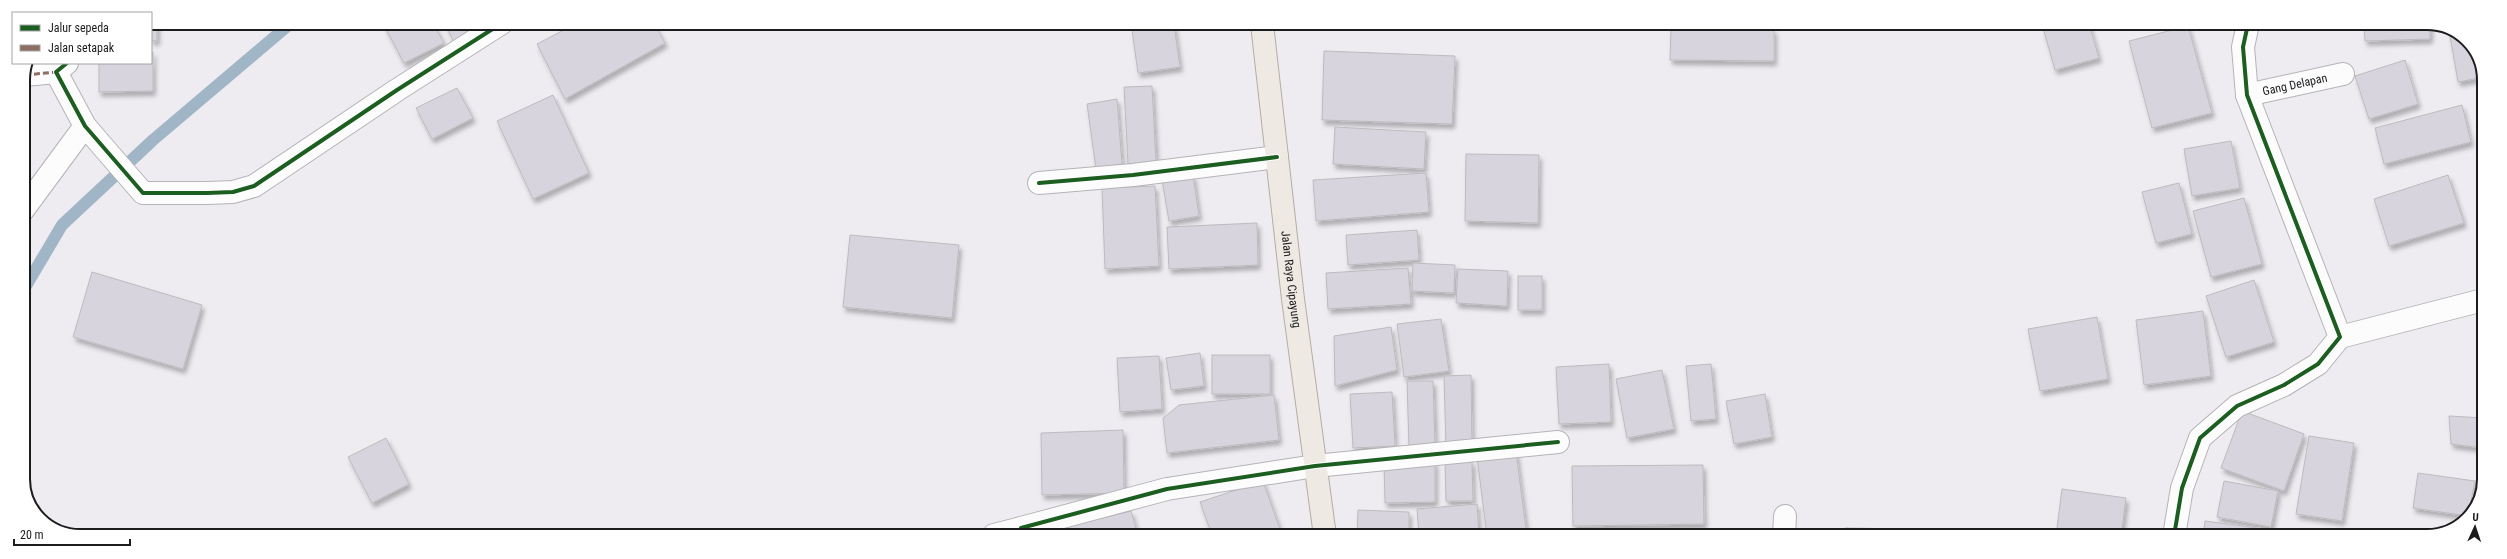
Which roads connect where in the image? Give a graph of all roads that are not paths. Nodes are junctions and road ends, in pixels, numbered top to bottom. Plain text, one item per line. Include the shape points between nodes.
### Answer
1 (491, 30) edge
2 (1263, 30) edge
3 (2247, 30) edge
4 (61, 68) edge
5 (31, 74) edge
6 (2343, 74) dead end
7 (2247, 95) junction
8 (85, 126) junction
9 (1277, 157) junction
10 (1039, 183) dead end
11 (30, 201) edge
12 (2477, 302) edge
13 (2340, 337) junction
14 (1558, 442) dead end
15 (1315, 466) junction
16 (1032, 529) edge
17 (1324, 529) edge
18 (2175, 529) edge

1 - 8 street via 254,186 233,192 143,193
2 - 9 main road, Jalan Raya Cipayung
3 - 7 street via 2243,47
4 - 5 street
4 - 8 street
6 - 7 street, Gang Delapan
7 - 13 street
8 - 11 street
9 - 10 street via 1133,175
9 - 15 main road, Jalan Raya Cipayung
12 - 13 street
13 - 18 street via 2318,364 2284,385 2237,406 2200,438 2182,488
14 - 15 street
15 - 16 street via 1167,489
15 - 17 main road, Jalan Raya Cipayung

